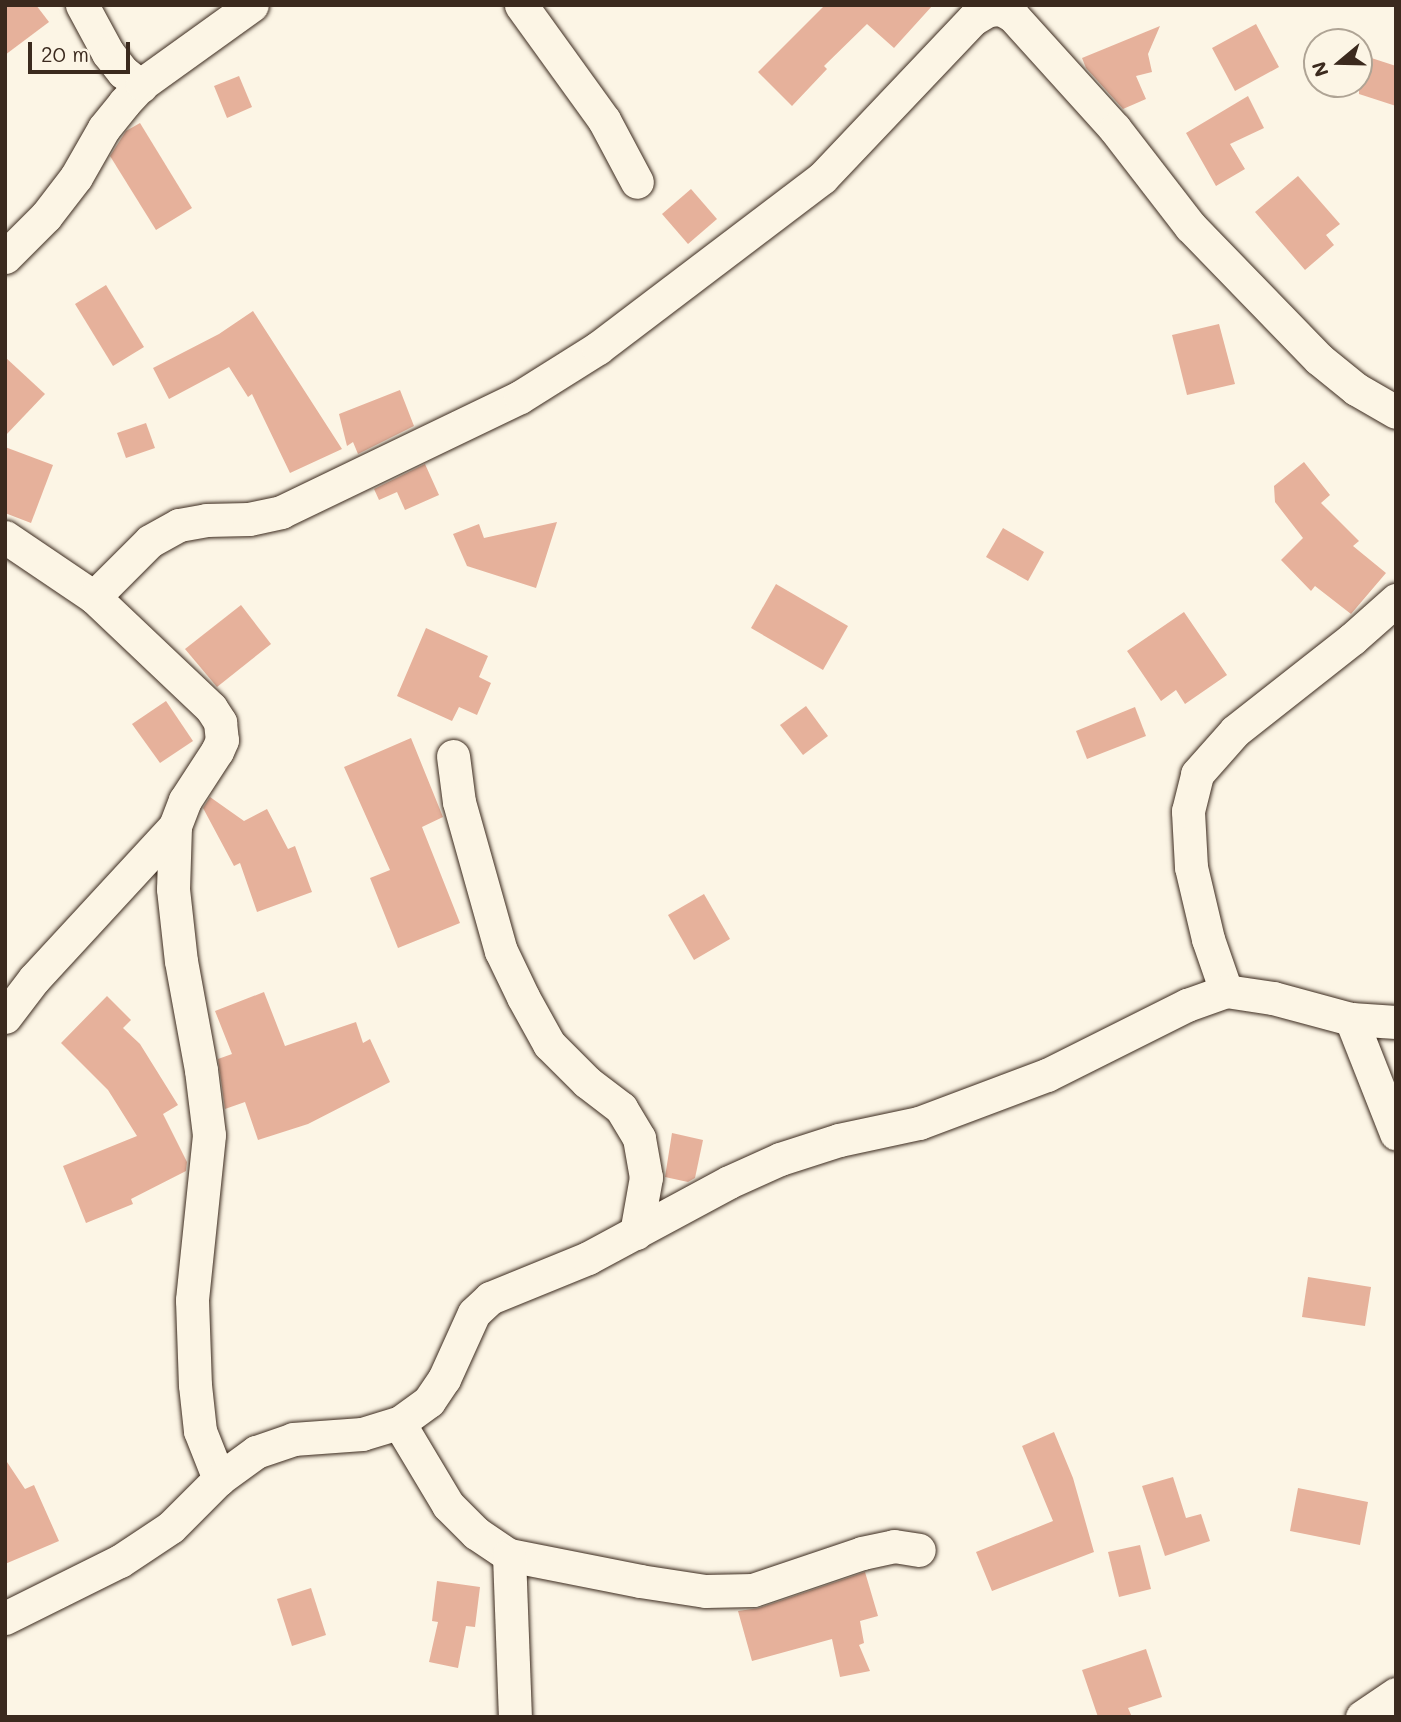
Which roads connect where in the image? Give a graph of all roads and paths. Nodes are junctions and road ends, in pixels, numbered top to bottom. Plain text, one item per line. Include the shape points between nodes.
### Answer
1 (82, 5) edge
2 (252, 5) edge
3 (521, 5) edge
4 (989, 7) edge
5 (141, 86) junction
6 (637, 182) dead end
7 (5, 257) edge
8 (1396, 412) edge
9 (5, 537) edge
10 (94, 597) junction
11 (1396, 600) edge
12 (453, 756) dead end
13 (175, 826) junction
14 (1226, 991) junction
15 (5, 1017) edge
16 (1351, 1019) junction
17 (1396, 1022) edge
18 (1396, 1133) edge
19 (636, 1233) junction
20 (399, 1423) junction
21 (219, 1479) junction
22 (919, 1550) dead end
23 (509, 1555) junction
24 (5, 1618) edge
25 (1396, 1693) edge
26 (515, 1717) edge
27 (1362, 1717) edge

1 - 5 street via 108,53
2 - 5 street
3 - 6 street via 604,120
4 - 8 street via 1013,16 1115,129 1190,226 1310,349 1356,389
4 - 10 street via 822,178 598,348 520,397 281,512 179,525 150,541
5 - 7 street via 104,128 76,177 46,216
9 - 10 street
10 - 13 street via 211,708 220,722 222,740 185,800
11 - 14 street via 1235,731 1197,774 1188,811 1191,867
12 - 19 street via 459,802 501,951 523,997 548,1044 621,1108 639,1138 646,1177
13 - 15 street via 34,979
13 - 21 street via 173,889 209,1135 192,1300 194,1385 200,1431
14 - 16 street
14 - 19 street via 1187,1005 1046,1075 919,1123 839,1140 780,1159
16 - 17 street
16 - 18 street
19 - 20 street via 490,1298 474,1313 429,1401
20 - 21 street via 362,1434 293,1439 256,1452
20 - 23 street via 449,1505 476,1533
21 - 24 street via 171,1527 120,1561
22 - 23 street via 894,1546 781,1583 705,1591
23 - 26 street
25 - 27 street

